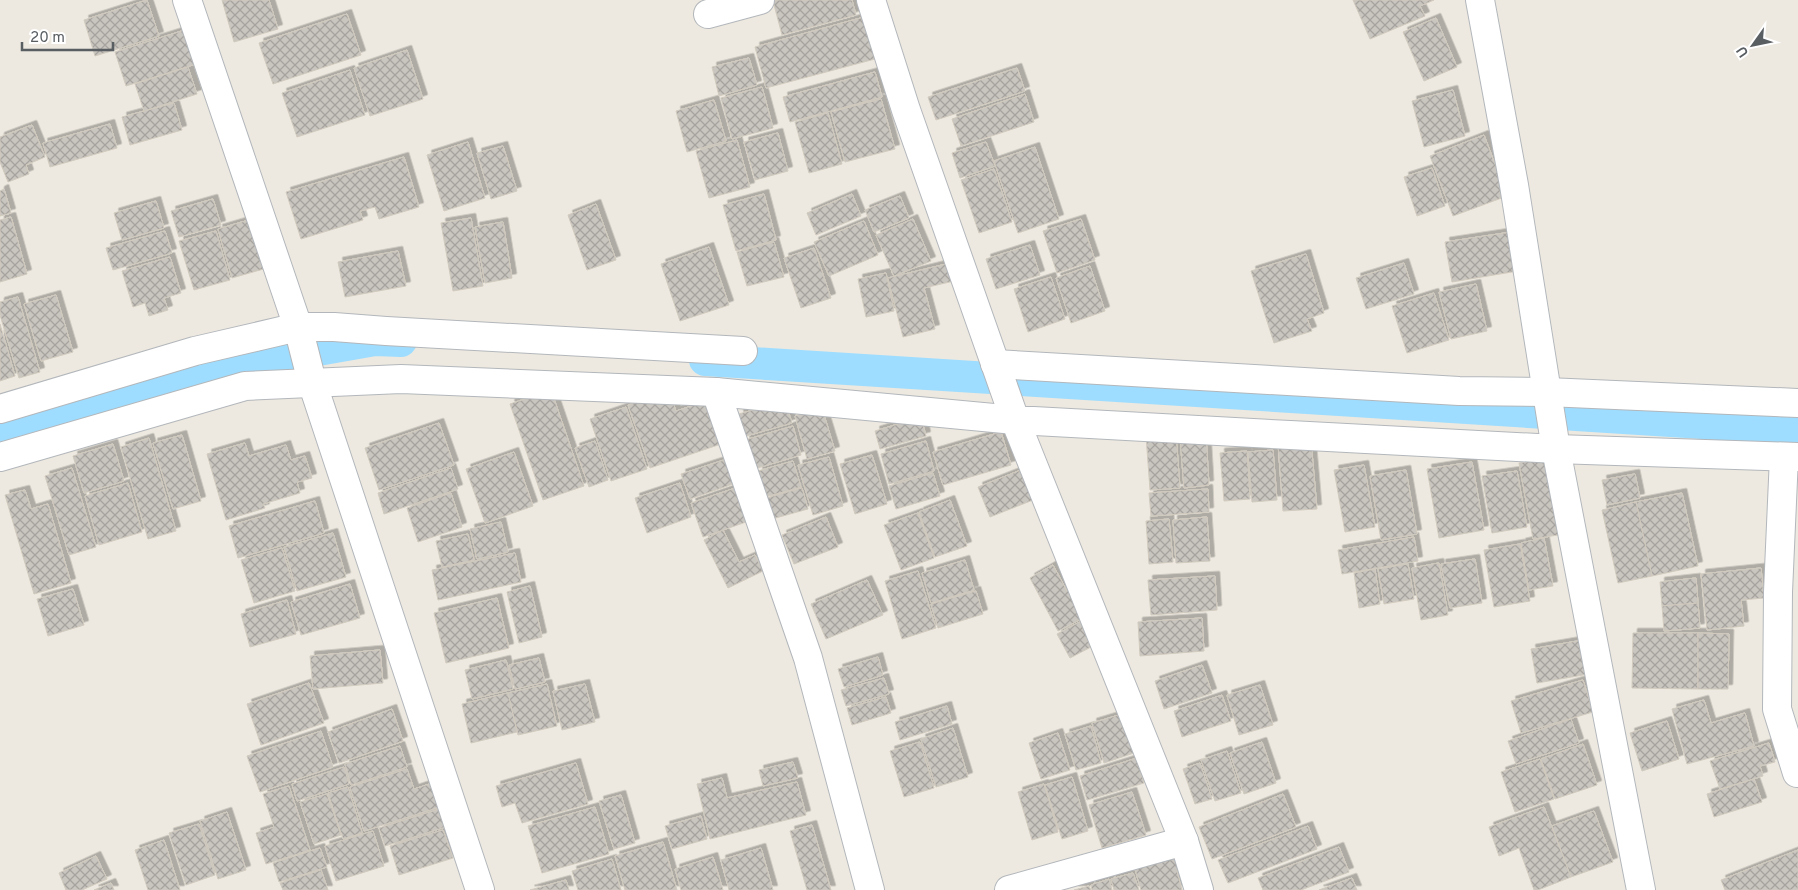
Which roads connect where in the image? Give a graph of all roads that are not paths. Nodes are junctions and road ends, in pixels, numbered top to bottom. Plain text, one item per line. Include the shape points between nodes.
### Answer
1 (187, 0) edge
2 (760, 0) edge
3 (871, 0) edge
4 (1480, 0) edge
5 (708, 14) dead end
6 (299, 332) junction
7 (743, 351) dead end
8 (996, 367) junction
9 (311, 376) junction
10 (716, 392) junction
11 (1547, 396) junction
12 (1798, 403) edge
13 (0, 409) edge
14 (1014, 416) junction
15 (1555, 446) junction
16 (0, 457) edge
17 (1791, 457) edge
18 (1797, 773) edge
19 (1184, 841) junction
20 (480, 890) edge
21 (870, 890) edge
22 (1009, 890) edge
23 (1199, 890) edge
24 (1641, 890) edge

1 - 6 street
2 - 5 street
3 - 8 street
4 - 11 street via 1514,185
6 - 7 street via 334,326
6 - 9 street
6 - 13 street via 195,351
8 - 11 street
8 - 14 street
9 - 10 street
9 - 16 street via 245,386
9 - 20 street
10 - 14 street
10 - 21 street via 808,658
11 - 12 street
11 - 15 street
14 - 15 street
14 - 19 street
15 - 17 street
15 - 24 street
17 - 18 street via 1778,592 1776,709
19 - 22 street
19 - 23 street

